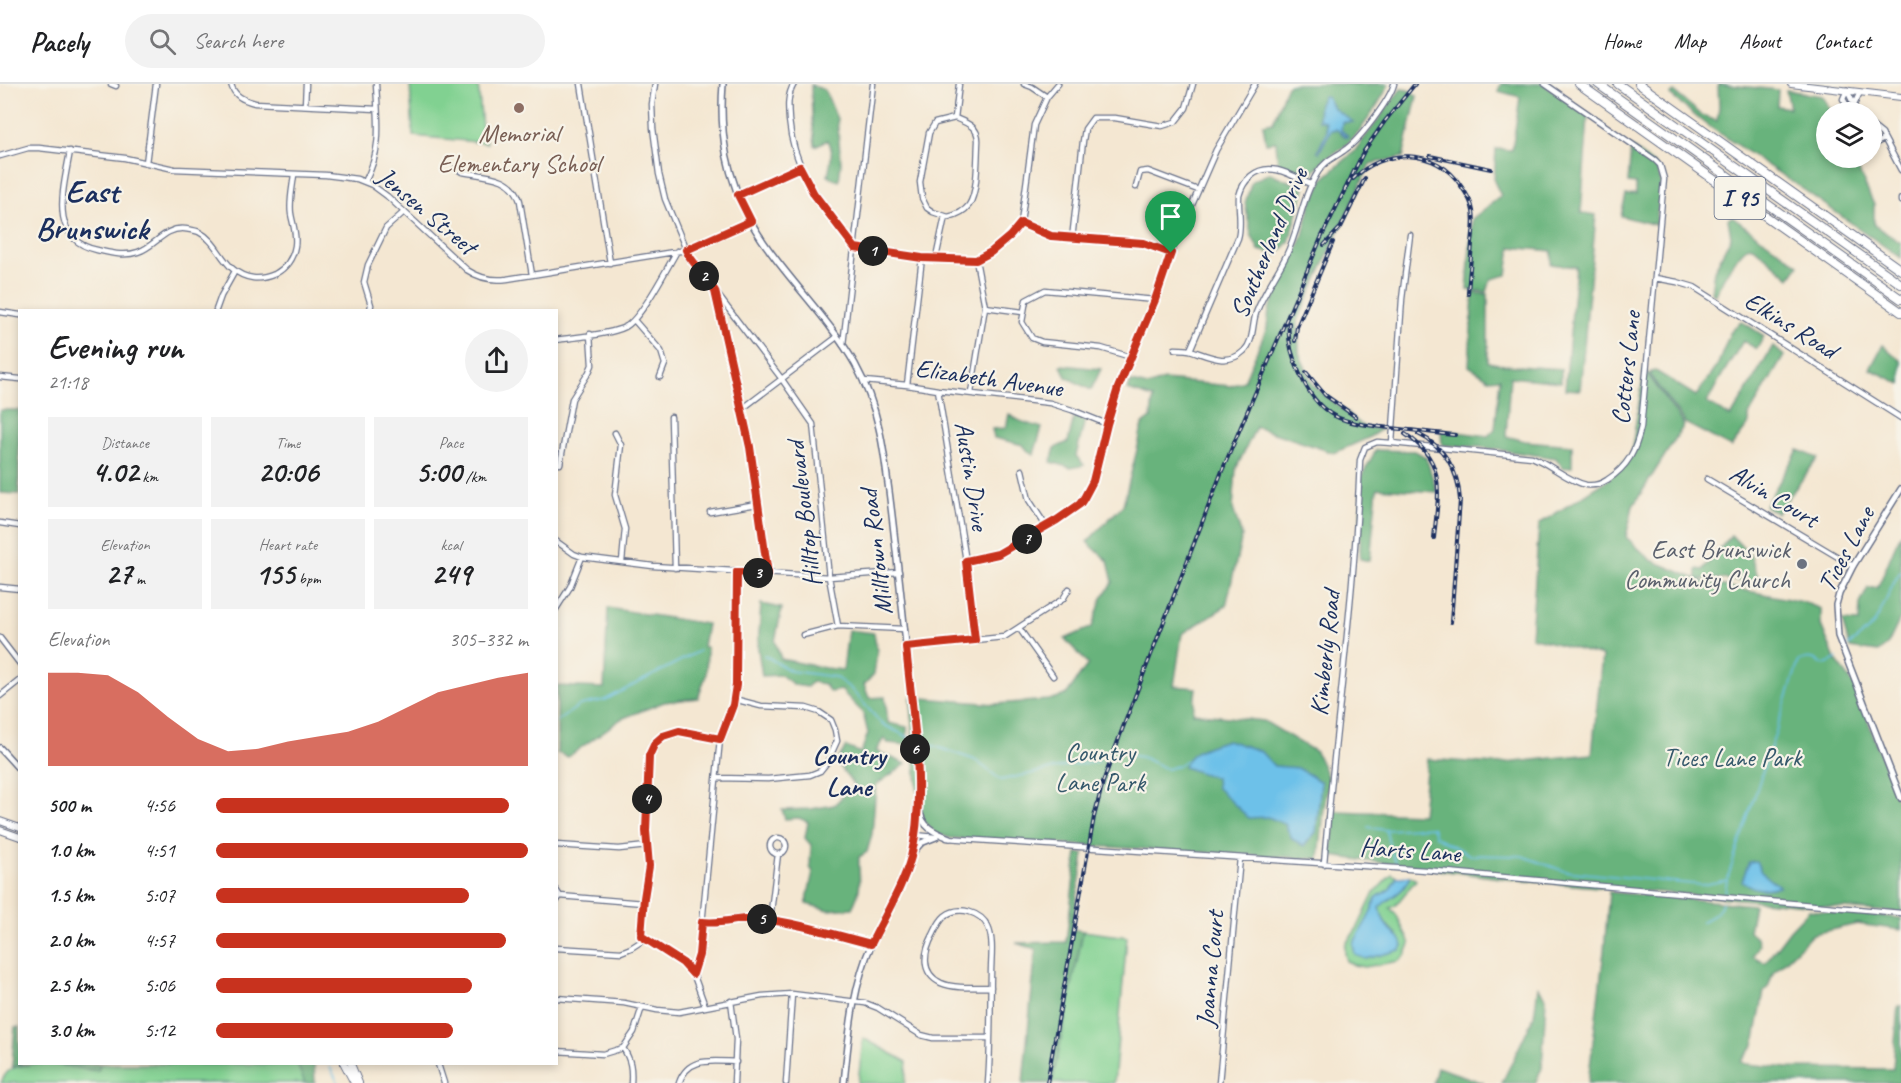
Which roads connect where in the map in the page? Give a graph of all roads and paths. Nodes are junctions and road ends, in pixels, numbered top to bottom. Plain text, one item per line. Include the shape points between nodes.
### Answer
1 (156, 84) edge
2 (231, 84) edge
3 (306, 84) edge
4 (376, 84) edge
5 (581, 84) edge
6 (655, 84) edge
7 (723, 84) edge
8 (794, 84) edge
9 (873, 84) edge
10 (960, 84) edge
11 (1024, 84) edge
12 (1058, 84) edge
13 (1193, 84) edge
14 (1255, 84) edge
15 (1394, 84) edge
16 (1545, 84) edge
17 (1579, 84) edge
18 (1598, 84) edge
19 (1618, 84) edge
20 (1639, 84) edge
21 (1791, 84) edge
22 (1847, 90) junction
23 (1860, 92) junction
24 (1047, 97) junction
25 (1901, 97) edge
26 (1845, 102) edge
27 (1853, 102) edge
28 (1855, 102) edge
29 (305, 105) junction
30 (377, 109) junction
31 (955, 118) junction
32 (1882, 136) edge
33 (1884, 139) joint
34 (70, 151) junction
35 (0, 156) edge
36 (146, 163) junction
37 (800, 167) junction
38 (456, 168) dead end
39 (1901, 170) edge
40 (294, 174) junction
41 (365, 182) junction
42 (1312, 185) junction
43 (1136, 187) dead end
44 (1198, 190) junction
45 (738, 195) junction
46 (404, 212) junction
47 (945, 216) junction
48 (751, 221) junction
49 (1021, 223) junction
50 (1410, 235) dead end
51 (1072, 239) junction
52 (855, 248) junction
53 (686, 250) junction
54 (677, 251) junction
55 (1171, 253) junction
56 (922, 258) junction
57 (936, 258) junction
58 (976, 260) junction
59 (610, 262) junction
60 (1901, 270) edge
61 (235, 272) junction
62 (532, 275) junction
63 (1655, 278) junction
64 (1901, 284) edge
65 (715, 291) junction
66 (1901, 299) edge
67 (1155, 300) junction
68 (985, 307) junction
69 (216, 309) edge
70 (370, 309) edge
71 (0, 312) edge
72 (1023, 312) junction
73 (1901, 312) edge
74 (18, 315) edge
75 (734, 316) junction
76 (634, 320) junction
77 (722, 321) junction
78 (590, 334) junction
79 (837, 337) junction
80 (558, 340) edge
81 (843, 345) junction
82 (1175, 349) dead end
83 (1190, 350) junction
84 (1131, 357) junction
85 (0, 377) edge
86 (660, 377) dead end
87 (781, 378) junction
88 (18, 379) edge
89 (864, 381) junction
90 (907, 385) junction
91 (938, 390) junction
92 (971, 393) junction
93 (742, 409) junction
94 (671, 417) dead end
95 (1901, 418) edge
96 (1107, 424) junction
97 (615, 433) dead end
98 (1392, 443) junction
99 (1365, 447) joint
100 (558, 464) edge
101 (1022, 470) dead end
102 (1707, 479) dead end
103 (1901, 489) edge
104 (757, 504) junction
105 (710, 512) dead end
106 (0, 524) edge
107 (18, 526) edge
108 (1046, 526) junction
109 (558, 542) edge
110 (582, 557) junction
111 (966, 561) junction
112 (622, 562) junction
113 (1853, 566) junction
114 (675, 567) junction
115 (737, 572) junction
116 (899, 572) junction
117 (768, 574) junction
118 (830, 577) junction
119 (0, 587) edge
120 (18, 589) edge
121 (1069, 589) dead end
122 (558, 606) edge
123 (838, 626) junction
124 (1019, 628) junction
125 (904, 629) junction
126 (803, 635) dead end
127 (0, 639) edge
128 (975, 640) junction
129 (906, 647) junction
130 (18, 662) edge
131 (1053, 676) dead end
132 (18, 682) edge
133 (0, 696) edge
134 (734, 699) junction
135 (720, 739) junction
136 (0, 748) edge
137 (18, 768) edge
138 (717, 778) junction
139 (1901, 798) edge
140 (918, 802) junction
141 (0, 821) edge
142 (18, 827) edge
143 (0, 830) edge
144 (915, 835) junction
145 (18, 836) edge
146 (936, 837) junction
147 (950, 838) junction
148 (558, 845) edge
149 (647, 846) junction
150 (778, 854) dead end
151 (1240, 858) junction
152 (910, 859) junction
153 (1324, 864) junction
154 (558, 893) edge
155 (560, 896) junction
156 (558, 899) edge
157 (643, 903) junction
158 (1901, 913) edge
159 (770, 920) junction
160 (702, 922) junction
161 (645, 939) junction
162 (871, 944) junction
163 (558, 948) edge
164 (693, 974) junction
165 (991, 987) junction
166 (792, 994) junction
167 (558, 998) edge
168 (731, 1001) junction
169 (853, 1001) junction
170 (705, 1006) junction
171 (642, 1007) junction
172 (989, 1038) junction
173 (623, 1048) junction
174 (558, 1051) edge
175 (736, 1062) junction
176 (345, 1065) edge
177 (351, 1065) edge
178 (438, 1065) edge
179 (354, 1083) edge
180 (359, 1083) edge
181 (444, 1083) edge
182 (631, 1083) edge
183 (679, 1083) edge
184 (734, 1083) edge
185 (786, 1083) edge
186 (844, 1083) edge
187 (988, 1083) edge
188 (1219, 1083) edge

1 - 36 street
2 - 29 street via 233,91 255,104
3 - 29 street
4 - 30 street
5 - 59 street
6 - 53 street, Hilltop Boulevard via 653,128 659,174
7 - 45 street, Milltown Road via 723,140
8 - 37 street via 788,105 792,142
9 - 52 street
10 - 31 street
11 - 24 street
12 - 24 street
13 - 51 street via 1186,108 1175,122 1162,126 1092,118 1083,141
14 - 44 street via 1216,150
15 - 42 street, Southerland Drive via 1389,97 1356,139 1324,164
16 - 63 street, Cotters Lane via 1660,165 1664,178
17 - 73 highway, I 95
18 - 66 highway, I 95
19 - 64 highway, I 95
20 - 60 highway, I 95
21 - 22 main road
22 - 23 main road
22 - 26 street
22 - 27 street
23 - 25 main road
23 - 28 street
24 - 49 street via 1032,133
29 - 30 street
30 - 41 street via 378,140
31 - 47 street via 974,128 978,136 975,181 968,207 954,216
31 - 47 street via 935,123 929,133 920,182 927,208
32 - 33 street
33 - 39 street
34 - 35 street, Jensen Street via 28,148
34 - 36 street, Jensen Street
34 - 61 street via 63,218 69,233 79,243 127,255 144,249 170,231 198,231
36 - 40 street, Jensen Street via 174,169
37 - 45 street
37 - 52 street via 814,194
38 - 62 street via 504,180 516,190
40 - 41 street, Jensen Street
40 - 61 street via 291,213 296,241 292,257 282,270 267,277 251,278
41 - 46 street, Jensen Street
42 - 83 street, Southerland Drive via 1295,236 1255,315 1251,339 1244,351 1227,360
42 - 83 street via 1271,168 1259,170 1242,185 1238,238
43 - 44 street via 1140,172 1148,171
44 - 55 street
45 - 48 street, Milltown Road
46 - 62 street, Jensen Street via 472,273 495,280
46 - 70 street via 386,228 368,265 364,282
47 - 57 street
48 - 53 street, Jensen Street
48 - 79 street, Milltown Road
49 - 51 street via 1051,236
49 - 58 street via 991,252
50 - 98 street
51 - 55 street via 1143,243
52 - 56 street
52 - 81 street
53 - 54 street, Jensen Street
53 - 65 street, Hilltop Boulevard
54 - 59 street, Jensen Street
54 - 76 street
55 - 67 street
56 - 57 street
56 - 90 street
57 - 58 street
58 - 68 street
59 - 62 street, Jensen Street
61 - 69 street
63 - 95 street, Elkins Road via 1694,287
63 - 98 street, Cotters Lane via 1638,441 1626,464 1602,483 1586,485 1575,481 1532,457
65 - 75 street, Hilltop Boulevard
65 - 77 street
67 - 72 street via 1045,290 1026,300
67 - 84 street
68 - 72 street
68 - 92 street
71 - 74 street
72 - 84 street via 1022,322 1032,338 1101,348
75 - 77 street
75 - 87 street, Hilltop Boulevard
76 - 78 street via 622,328
76 - 86 street via 661,351 665,364
77 - 93 street
78 - 80 street
78 - 100 street via 592,365 572,399
79 - 81 street, Milltown Road
79 - 87 street
81 - 89 street, Milltown Road
82 - 83 street, Southerland Drive
84 - 96 street
85 - 88 street
87 - 93 street
87 - 118 street, Hilltop Boulevard via 813,424
89 - 90 street, Elizabeth Avenue
89 - 116 street, Milltown Road via 883,449
90 - 91 street, Elizabeth Avenue
91 - 92 street, Elizabeth Avenue
91 - 111 street, Austin Drive
92 - 96 street, Elizabeth Avenue via 1050,403
93 - 104 street
94 - 114 street
96 - 108 street via 1089,491 1080,504
97 - 112 street via 621,445 615,495 625,529
98 - 99 street, Cotters Lane via 1377,442
99 - 153 street, Kimberly Road via 1360,460 1349,625
101 - 108 street via 1029,500
102 - 113 street, Alvin Court
103 - 113 street, Tices Lane
104 - 105 street
104 - 117 street
106 - 107 street
108 - 111 street via 998,554
109 - 110 street
110 - 112 street
110 - 122 street
111 - 128 street, Austin Drive
112 - 114 street
113 - 139 street, Tices Lane via 1836,606 1838,636
114 - 115 street
115 - 117 street
115 - 134 street
116 - 118 street
116 - 125 street, Milltown Road
117 - 118 street
118 - 123 street, Hilltop Boulevard
119 - 120 street
121 - 124 street via 1063,599
123 - 125 street
123 - 126 street
124 - 128 street via 1004,637
124 - 131 street
125 - 129 street, Milltown Road
127 - 130 street
128 - 129 street
129 - 140 street, Milltown Road
132 - 133 street
134 - 135 street
134 - 138 street via 819,712 831,720 837,741 828,761 810,775
135 - 138 street
135 - 149 street via 679,731 655,743 649,756
136 - 137 street
138 - 160 street
140 - 144 street, Milltown Road
140 - 147 street via 926,826
141 - 142 main road
143 - 145 main road
144 - 146 street, Harts Lane
144 - 152 street, Milltown Road
146 - 147 street, Harts Lane
146 - 152 street via 917,846
147 - 151 street, Harts Lane
148 - 149 street via 619,849
149 - 157 street via 649,866
150 - 159 street
151 - 153 street, Harts Lane
151 - 188 street, Joanna Court
152 - 162 street, Milltown Road
153 - 158 street, Harts Lane via 1481,874
154 - 155 street
155 - 156 street
155 - 157 street
157 - 161 street via 641,936
159 - 160 street
159 - 162 street
160 - 164 street
161 - 163 street via 621,952
161 - 164 street
162 - 169 street, Milltown Road
164 - 170 street
165 - 165 street via 950,986 936,980 928,970 927,946 950,913 976,914 989,928
165 - 172 street
166 - 168 street
166 - 169 street
166 - 185 street
167 - 171 street
168 - 170 street
168 - 175 street
169 - 172 street via 878,1008 921,1035
169 - 186 street, Milltown Road
170 - 171 street via 679,1012
171 - 173 street via 634,1032
172 - 187 street
173 - 174 street via 603,1054
173 - 182 street via 630,1060
175 - 183 street via 693,1064 684,1071
175 - 184 street
176 - 179 main road
177 - 180 main road
178 - 181 street

